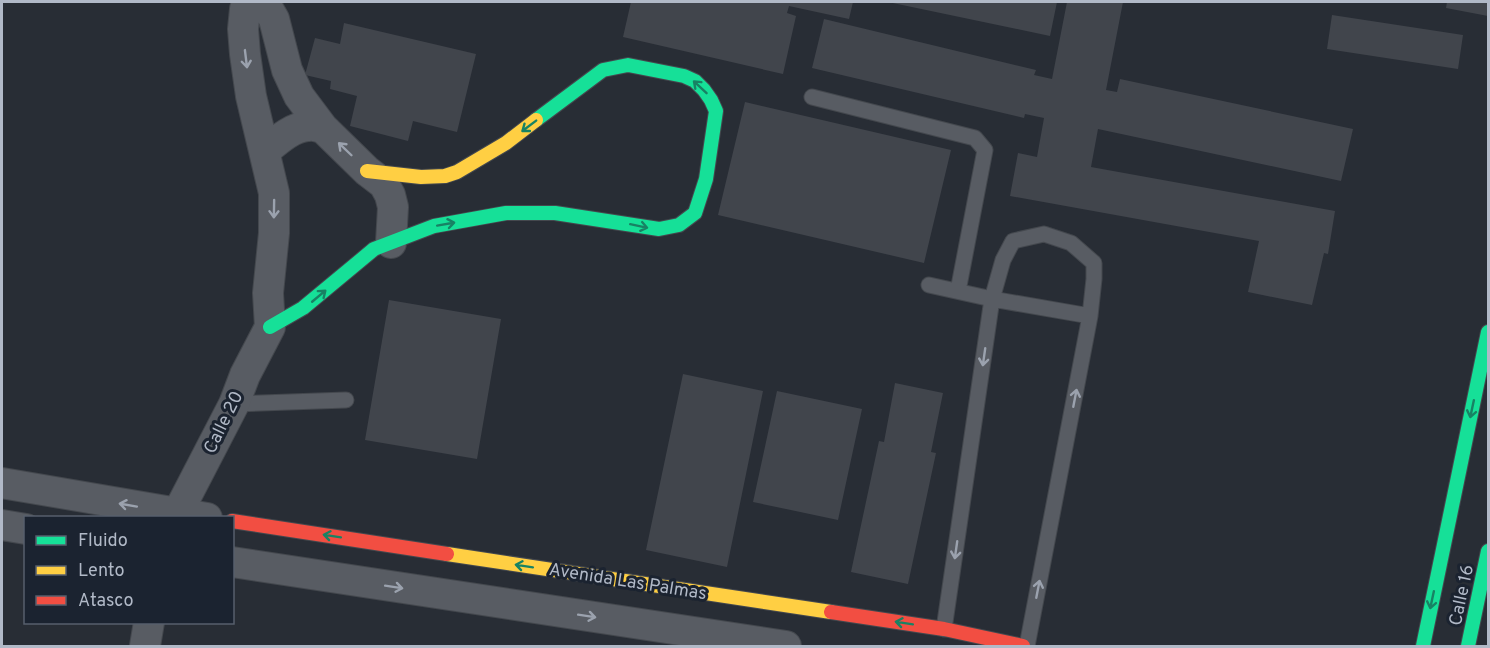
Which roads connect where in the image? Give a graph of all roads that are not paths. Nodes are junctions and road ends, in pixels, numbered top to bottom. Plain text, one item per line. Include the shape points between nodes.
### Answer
1 (248, 2) edge
2 (264, 2) edge
3 (812, 97) dead end
4 (323, 128) junction
5 (265, 151) junction
6 (367, 171) junction
7 (390, 243) junction
8 (929, 285) dead end
9 (958, 291) junction
10 (992, 299) junction
11 (1090, 316) junction
12 (270, 327) junction
13 (1488, 332) edge
14 (346, 400) dead end
15 (234, 404) junction
16 (2, 483) edge
17 (177, 515) edge
18 (234, 521) edge
19 (2, 525) edge
20 (24, 529) edge
21 (1488, 551) edge
22 (234, 562) edge
23 (149, 624) edge
24 (944, 629) junction
25 (145, 646) edge
26 (786, 646) edge
27 (1025, 646) edge
28 (1423, 646) edge
29 (1468, 646) edge

1 -> 5 street via 243,29 245,54
2 - 4 street via 274,19 287,70 299,96
3 - 9 lane via 975,138 985,150
4 - 5 street via 308,126 296,130
6 -> 4 street
5 -> 12 street via 274,193 268,293
6 - 7 street via 384,184 390,195
7 -> 6 street via 434,226 506,213 555,213 659,230 679,225 695,213 706,179 716,111 695,81 628,64 603,70 506,142 457,172 420,177
12 -> 7 street via 303,308 374,249
8 - 9 lane
9 - 10 lane
10 - 11 lane
10 - 11 lane via 1012,241 1044,234 1071,243 1094,263
10 -> 24 lane
27 -> 11 lane
12 - 15 street, Calle 20
13 -> 28 street
14 - 15 lane
15 - 17 street, Calle 20
17 -> 16 street
24 -> 18 street, Avenida Las Palmas
19 - 20 street
21 - 29 street, Calle 16
22 -> 26 street
23 - 25 street
24 - 27 street, Avenida Las Palmas

